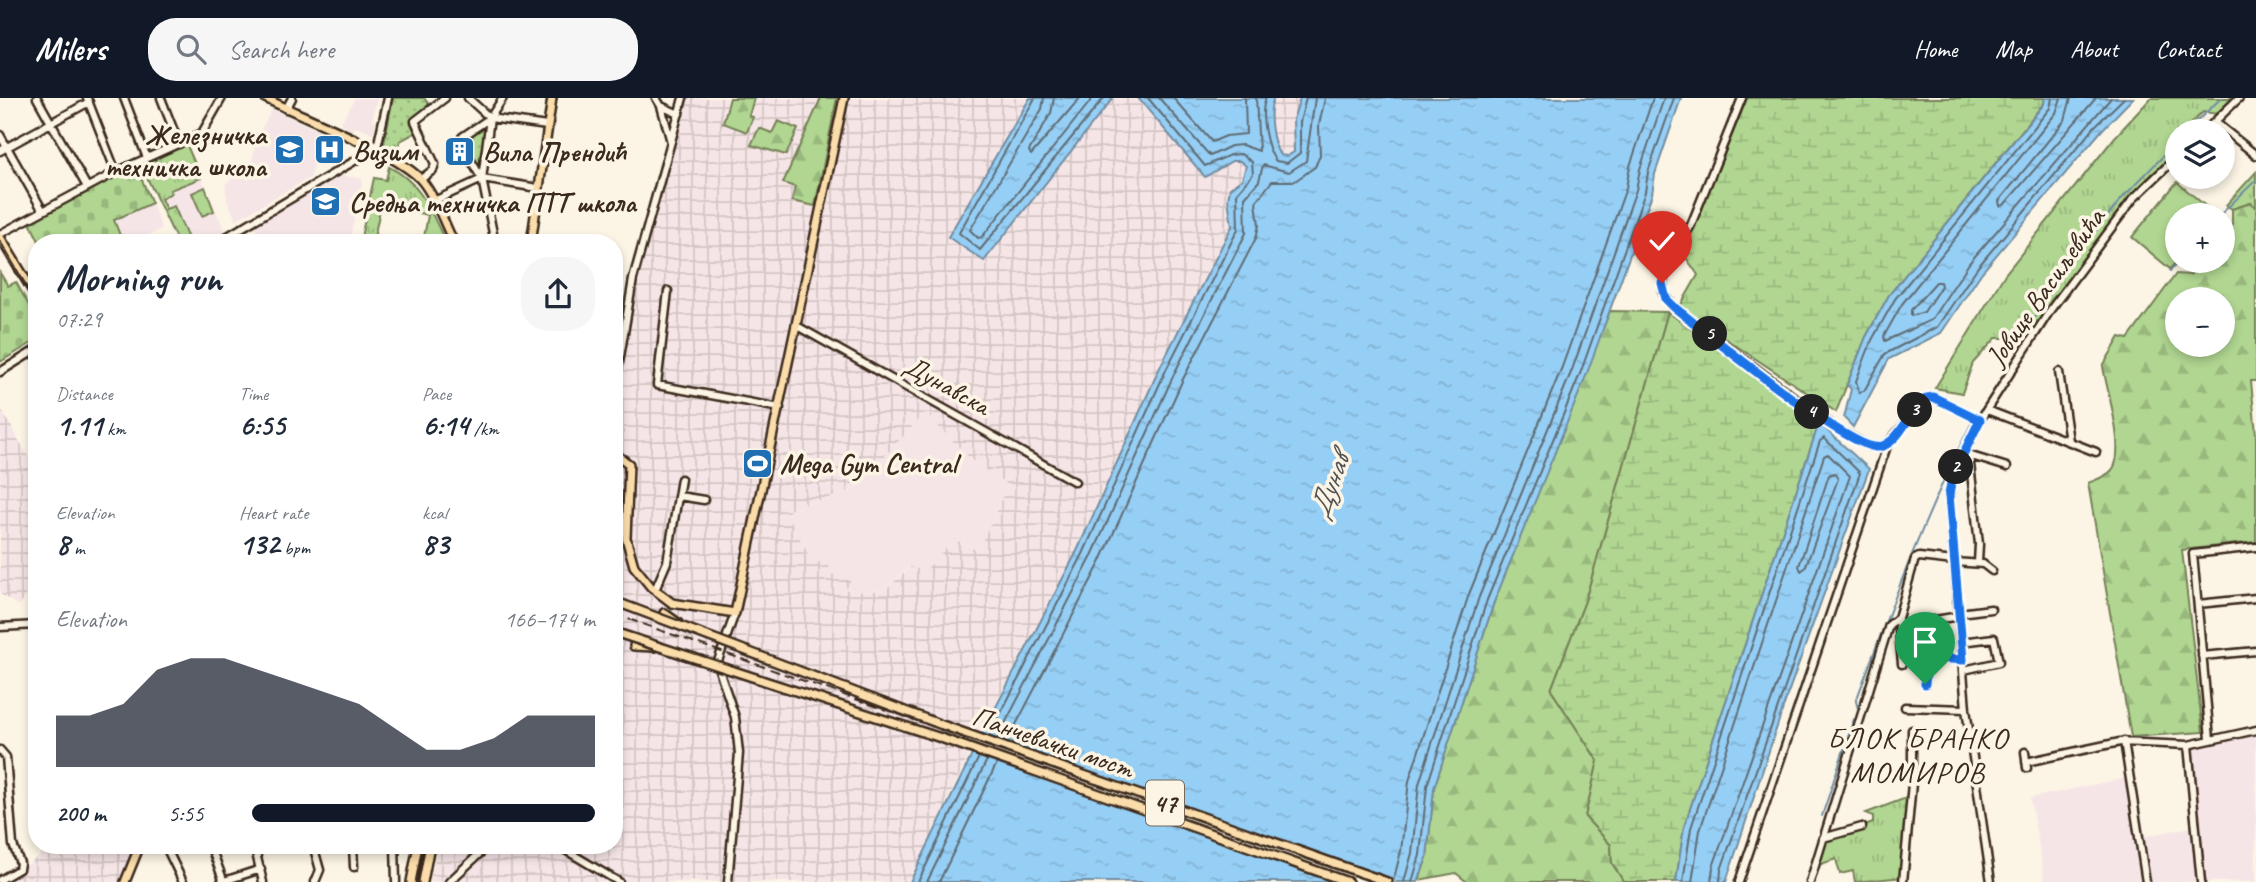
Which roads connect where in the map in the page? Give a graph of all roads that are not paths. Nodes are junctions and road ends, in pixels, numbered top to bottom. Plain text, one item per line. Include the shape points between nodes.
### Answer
1 (37, 98) edge
2 (124, 98) edge
3 (162, 98) edge
4 (222, 98) edge
5 (265, 98) edge
6 (292, 98) edge
7 (388, 98) edge
8 (427, 98) edge
9 (444, 98) edge
10 (468, 98) edge
11 (503, 98) edge
12 (552, 98) edge
13 (656, 98) edge
14 (683, 98) edge
15 (844, 98) edge
16 (1742, 98) edge
17 (2239, 98) edge
18 (88, 100) edge
19 (661, 106) junction
20 (434, 107) junction
21 (286, 108) junction
22 (679, 114) junction
23 (490, 118) junction
24 (2219, 119) edge
25 (50, 122) junction
26 (547, 126) junction
27 (0, 135) edge
28 (2235, 138) edge
29 (671, 143) junction
30 (179, 144) junction
31 (3, 149) edge
32 (373, 150) junction
33 (2256, 155) edge
34 (147, 158) junction
35 (2165, 167) edge
36 (116, 172) junction
37 (421, 179) junction
38 (482, 179) junction
39 (87, 187) junction
40 (538, 188) junction
41 (434, 201) junction
42 (43, 211) junction
43 (231, 234) edge
44 (450, 234) edge
45 (493, 234) edge
46 (532, 234) edge
47 (0, 235) edge
48 (28, 283) edge
49 (668, 291) dead end
50 (797, 326) junction
51 (623, 335) edge
52 (28, 355) edge
53 (0, 372) edge
54 (2059, 372) dead end
55 (780, 408) junction
56 (1987, 410) junction
57 (1980, 420) junction
58 (2069, 441) junction
59 (1888, 443) junction
60 (2096, 452) dead end
61 (1966, 454) junction
62 (623, 458) edge
63 (2007, 467) dead end
64 (681, 479) dead end
65 (1075, 482) dead end
66 (679, 496) junction
67 (704, 500) dead end
68 (2256, 547) edge
69 (1954, 561) junction
70 (1978, 563) junction
71 (1992, 571) dead end
72 (654, 590) junction
73 (2256, 598) edge
74 (623, 603) edge
75 (2198, 604) junction
76 (1991, 609) dead end
77 (664, 613) dead end
78 (736, 613) junction
79 (1959, 615) junction
80 (1898, 620) junction
81 (28, 625) edge
82 (681, 626) junction
83 (0, 627) edge
84 (623, 635) edge
85 (1961, 642) junction
86 (634, 646) dead end
87 (665, 648) junction
88 (2256, 651) edge
89 (2202, 656) junction
90 (1963, 660) junction
91 (1902, 664) dead end
92 (1964, 670) junction
93 (1925, 684) dead end
94 (1905, 708) dead end
95 (1966, 709) junction
96 (1912, 730) dead end
97 (2256, 730) edge
98 (2210, 738) junction
99 (2124, 741) junction
100 (2188, 745) junction
101 (0, 750) edge
102 (2025, 752) dead end
103 (1862, 827) dead end
104 (1823, 838) junction
105 (136, 854) edge
106 (170, 854) edge
107 (213, 854) edge
108 (257, 854) edge
109 (316, 854) edge
110 (353, 854) edge
111 (395, 854) edge
112 (416, 854) edge
113 (428, 854) edge
114 (479, 854) edge
115 (573, 854) edge
116 (354, 867) dead end
117 (261, 869) junction
118 (604, 872) junction
119 (0, 880) edge
120 (125, 882) edge
121 (184, 882) edge
122 (222, 882) edge
123 (263, 882) edge
124 (315, 882) edge
125 (396, 882) edge
126 (411, 882) edge
127 (423, 882) edge
128 (449, 882) edge
129 (609, 882) edge
130 (619, 882) edge
131 (728, 882) edge
132 (1348, 882) edge
133 (1387, 882) edge
134 (1739, 882) edge
135 (1810, 882) edge
136 (1903, 882) edge
137 (1991, 882) edge
138 (2146, 882) edge
139 (2201, 882) edge

1 - 25 street
2 - 34 street
3 - 30 street
4 - 30 street via 204,131
5 - 21 main road
6 - 21 street
7 - 32 street
8 - 20 street
9 - 20 street
10 - 23 street
11 - 23 street
12 - 26 main road
13 - 19 street
14 - 22 street
15 - 50 main road
16 - 59 street via 1691,225 1664,272 1663,293 1675,308 1827,423 1869,446
17 - 24 street
18 - 25 street
18 - 36 street
19 - 22 street
19 - 29 street
20 - 37 street via 415,121 435,165
21 - 32 main road
22 - 29 street
23 - 26 street
23 - 38 street
23 - 38 street via 461,142
25 - 31 street
25 - 39 street
26 - 40 main road
27 - 31 street
28 - 33 street
29 - 51 street via 633,279
30 - 34 street
31 - 42 street
32 - 37 main road
32 - 43 street
34 - 36 street
35 - 56 street, Јовице Васиљевића via 2111,225
36 - 39 street
37 - 41 main road
38 - 40 street
38 - 41 street
38 - 45 street
39 - 42 street
40 - 46 main road
41 - 44 main road
42 - 47 street
47 - 48 main road
49 - 55 street via 657,385
50 - 55 main road
50 - 65 street, Дунавска
52 - 53 street
54 - 58 street
55 - 78 main road
56 - 57 street, Јовице Васиљевића
56 - 58 street
57 - 59 street via 1927,398
57 - 61 street, Јовице Васиљевића
58 - 60 street
59 - 134 street
61 - 63 street
61 - 69 street, Јовице Васиљевића via 1952,477 1949,495
61 - 70 street
62 - 72 main road via 629,467 626,546 634,566
64 - 66 street
66 - 67 street
66 - 72 street via 667,562
68 - 75 street via 2193,554
69 - 70 street
69 - 79 street, Јовице Васиљевића
69 - 80 street via 1916,558
70 - 71 street
72 - 78 main road via 678,606
73 - 75 street
74 - 82 main road, 47, bridge
75 - 89 street
76 - 79 street
77 - 82 main road, bridge
78 - 131 street via 717,664 735,718 739,753
79 - 80 street via 1906,625
79 - 85 street, Јовице Васиљевића
80 - 91 street
80 - 104 street via 1888,625
81 - 83 street
82 - 133 main road, Панчевачки мост / 47, bridge via 942,725
84 - 87 main road, 47, bridge
85 - 90 street, Јовице Васиљевића
85 - 92 street via 1994,638 1999,662
86 - 87 main road, bridge
87 - 132 main road, Панчевачки мост / 47, bridge via 938,737
88 - 89 street
89 - 98 street
90 - 92 street, Јовице Васиљевића
90 - 93 street via 1927,657
92 - 95 street, Јовице Васиљевића
94 - 95 street
95 - 137 street, Јовице Васиљевића
96 - 136 street
97 - 98 street
98 - 100 street
99 - 100 street
99 - 102 street via 2027,765
99 - 138 street
100 - 139 street
101 - 119 street via 6,757 13,845 20,866
103 - 104 street
104 - 135 street
105 - 120 main road
106 - 121 street
107 - 122 street
108 - 117 street
109 - 124 street via 320,870
110 - 116 street
111 - 125 street
112 - 126 main road
113 - 127 main road
114 - 128 street
115 - 118 street
117 - 122 street
117 - 123 street
118 - 129 street
118 - 130 street

